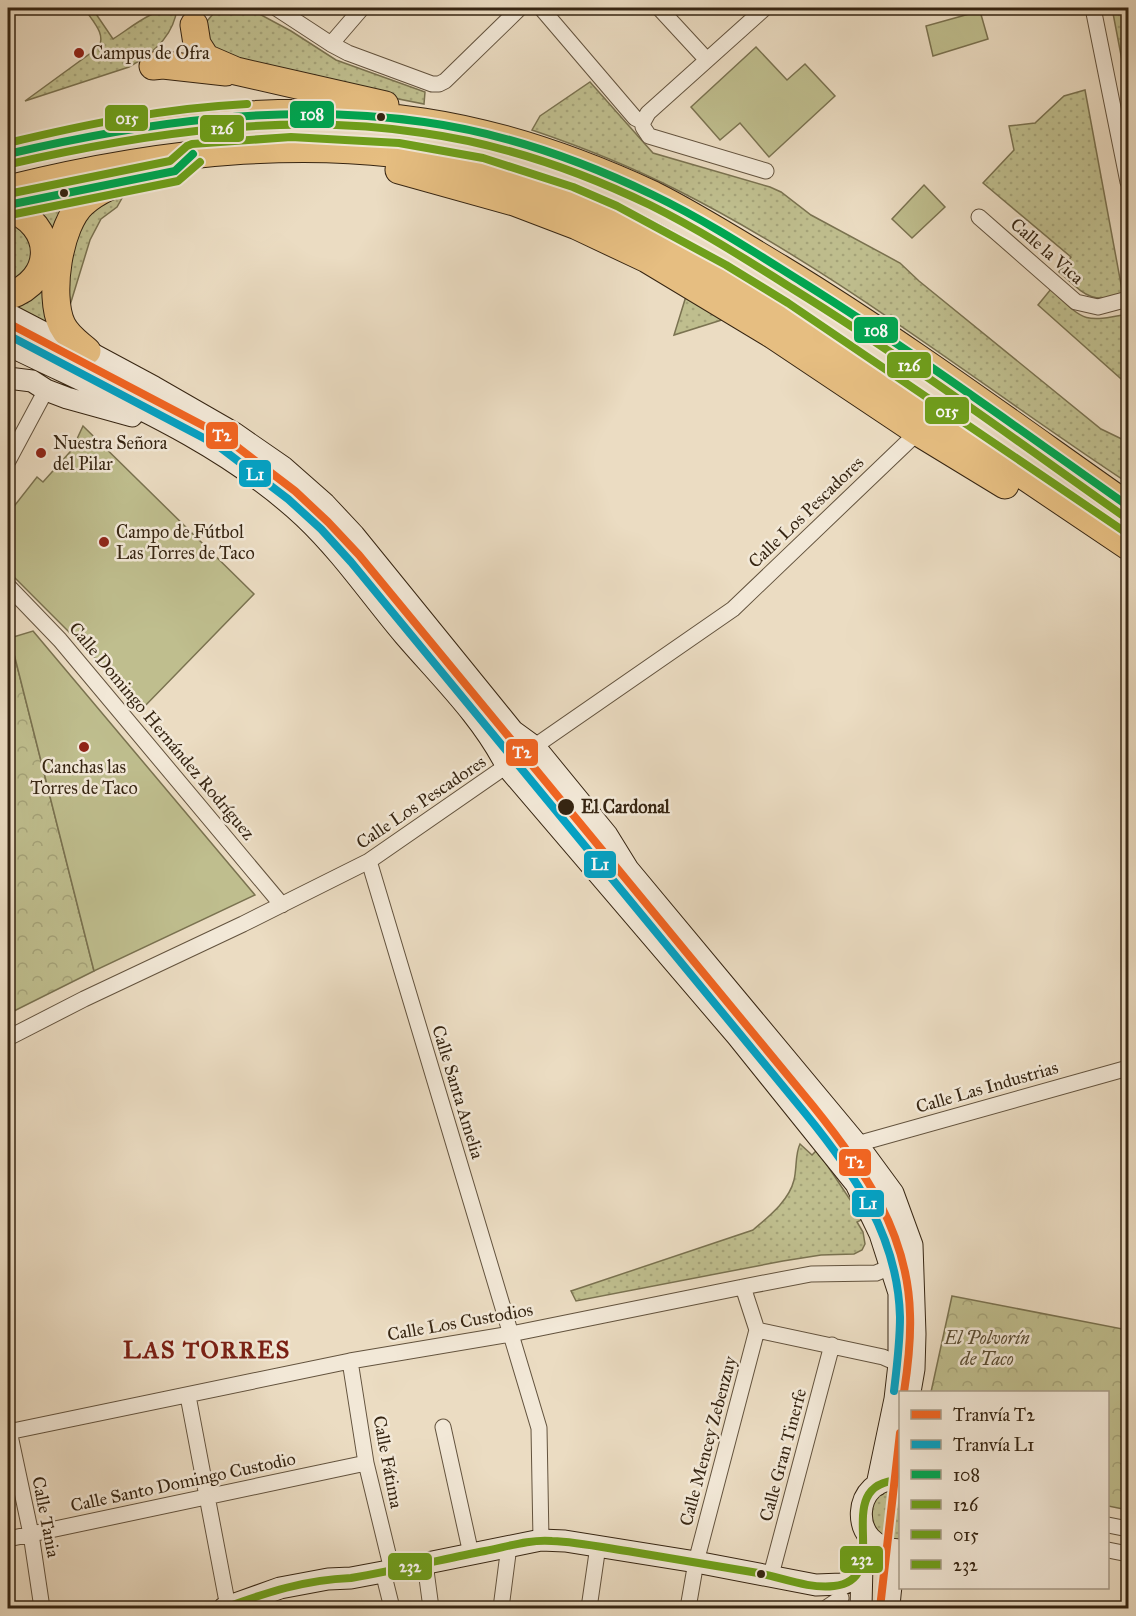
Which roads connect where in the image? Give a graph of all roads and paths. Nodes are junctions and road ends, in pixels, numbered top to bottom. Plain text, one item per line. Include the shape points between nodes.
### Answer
1 (276, 8) edge
2 (362, 8) edge
3 (520, 8) edge
4 (541, 8) edge
5 (659, 8) edge
6 (765, 8) edge
7 (1093, 8) edge
8 (194, 26) dead end
9 (331, 44) junction
10 (707, 60) junction
11 (153, 66) dead end
12 (236, 71) junction
13 (424, 122) junction
14 (643, 122) junction
15 (290, 147) junction
16 (8, 154) edge
17 (193, 154) junction
18 (766, 171) dead end
19 (1128, 182) edge
20 (8, 189) edge
21 (8, 208) edge
22 (979, 217) dead end
23 (8, 296) edge
24 (1128, 299) edge
25 (8, 314) edge
26 (8, 345) edge
27 (87, 351) junction
28 (8, 378) edge
29 (46, 390) junction
30 (179, 429) junction
31 (918, 432) junction
32 (8, 461) edge
33 (1051, 495) junction
34 (1128, 506) edge
35 (1128, 546) edge
36 (8, 586) edge
37 (535, 747) junction
38 (507, 767) junction
39 (369, 861) junction
40 (282, 905) junction
41 (8, 1038) edge
42 (1128, 1068) edge
43 (857, 1143) junction
44 (912, 1245) junction
45 (891, 1267) junction
46 (743, 1287) junction
47 (758, 1330) junction
48 (511, 1334) junction
49 (832, 1346) junction
50 (350, 1361) junction
51 (899, 1364) junction
52 (903, 1391) edge
53 (910, 1391) edge
54 (189, 1396) junction
55 (443, 1427) dead end
56 (8, 1430) edge
57 (899, 1440) edge
58 (899, 1461) edge
59 (366, 1463) junction
60 (899, 1480) edge
61 (877, 1485) junction
62 (207, 1497) junction
63 (1109, 1525) edge
64 (864, 1529) junction
65 (1128, 1529) edge
66 (31, 1534) junction
67 (8, 1539) edge
68 (541, 1540) junction
69 (509, 1546) junction
70 (598, 1546) junction
71 (899, 1550) edge
72 (1109, 1550) edge
73 (471, 1554) junction
74 (1128, 1554) edge
75 (696, 1562) junction
76 (425, 1563) junction
77 (899, 1563) edge
78 (862, 1566) junction
79 (388, 1571) junction
80 (771, 1575) junction
81 (816, 1585) junction
82 (846, 1606) edge
83 (42, 1608) edge
84 (226, 1608) edge
85 (392, 1608) edge
86 (431, 1608) edge
87 (501, 1608) edge
88 (589, 1608) edge
89 (688, 1608) edge
90 (889, 1608) edge

1 - 9 street
2 - 9 street
3 - 9 street via 439,84
4 - 14 street via 635,118
5 - 10 street
6 - 10 street
7 - 19 street
8 - 12 highway via 197,44 206,58
10 - 14 street
11 - 12 highway
12 - 13 highway via 385,105
13 - 16 highway via 328,113 234,114 143,125
13 - 34 highway via 550,153 652,195 706,224 846,309
14 - 18 street via 646,132 655,138
15 - 17 highway
15 - 31 highway via 328,161 393,169 456,184 578,226 681,278
15 - 33 highway via 398,153 480,168 612,214 772,306
17 - 20 highway
17 - 27 highway via 176,171 106,187 83,203 68,224 61,244 58,308 69,336
21 - 23 highway via 31,220 39,230 45,254 40,271 30,284
22 - 24 street, Calle la Vica via 1076,302 1098,307
25 - 27 main road
26 - 30 main road
27 - 37 main road via 234,433 283,467 325,504 513,730
28 - 29 main road via 32,381
29 - 30 main road
29 - 32 street
30 - 38 main road via 253,476 305,518 338,552 464,704 496,745
31 - 33 highway via 1014,490
31 - 37 street, Calle Los Pescadores via 733,609
33 - 35 highway
36 - 40 street, Calle Domingo Hernández Rodríguez via 60,640
37 - 38 street, Calle Los Pescadores
37 - 43 main road via 607,835 627,869
38 - 39 street, Calle Los Pescadores
38 - 45 main road via 737,1036 856,1184
39 - 40 street, Calle Los Pescadores
39 - 48 street, Calle Santa Amelia
40 - 41 street, Calle Los Pescadores
42 - 43 street, Calle Las Industrias
43 - 44 main road via 893,1192
44 - 45 street
44 - 53 main road via 915,1334
45 - 46 street, Calle Los Custodios via 876,1273 811,1274
45 - 51 main road via 899,1293
45 - 52 main road via 904,1284 907,1307
46 - 47 street
46 - 48 street, Calle Los Custodios
47 - 49 street
47 - 75 street, Calle Mencey Zebenzuy
48 - 50 street, Calle Los Custodios
48 - 68 street, Calle Santa Amelia via 539,1428
49 - 51 street
49 - 80 street, Calle Gran Tinerfe
50 - 54 street, Calle Los Custodios
50 - 59 street, Calle Fátima
51 - 61 main road
54 - 56 street, Calle Los Custodios
54 - 62 street
55 - 73 street
56 - 66 street, Calle Tania
57 - 58 main road
59 - 62 street, Calle Santo Domingo Custodio
59 - 79 street, Calle Fátima
60 - 61 main road
61 - 64 main road via 863,1502
62 - 66 street, Calle Santo Domingo Custodio
62 - 84 street
63 - 65 street
64 - 71 main road via 872,1541
64 - 78 main road
66 - 67 street, Calle Santo Domingo Custodio
66 - 83 street, Calle Tania
68 - 69 main road
68 - 70 main road
69 - 73 main road
69 - 87 street
70 - 75 main road
70 - 88 street
72 - 74 street
73 - 76 main road
75 - 80 main road
75 - 89 street, Calle Mencey Zebenzuy
76 - 79 main road
76 - 86 street
77 - 90 main road
78 - 81 main road via 852,1580
78 - 82 main road
79 - 84 main road via 280,1588
79 - 85 street, Calle Fátima
80 - 81 main road
81 - 82 main road

